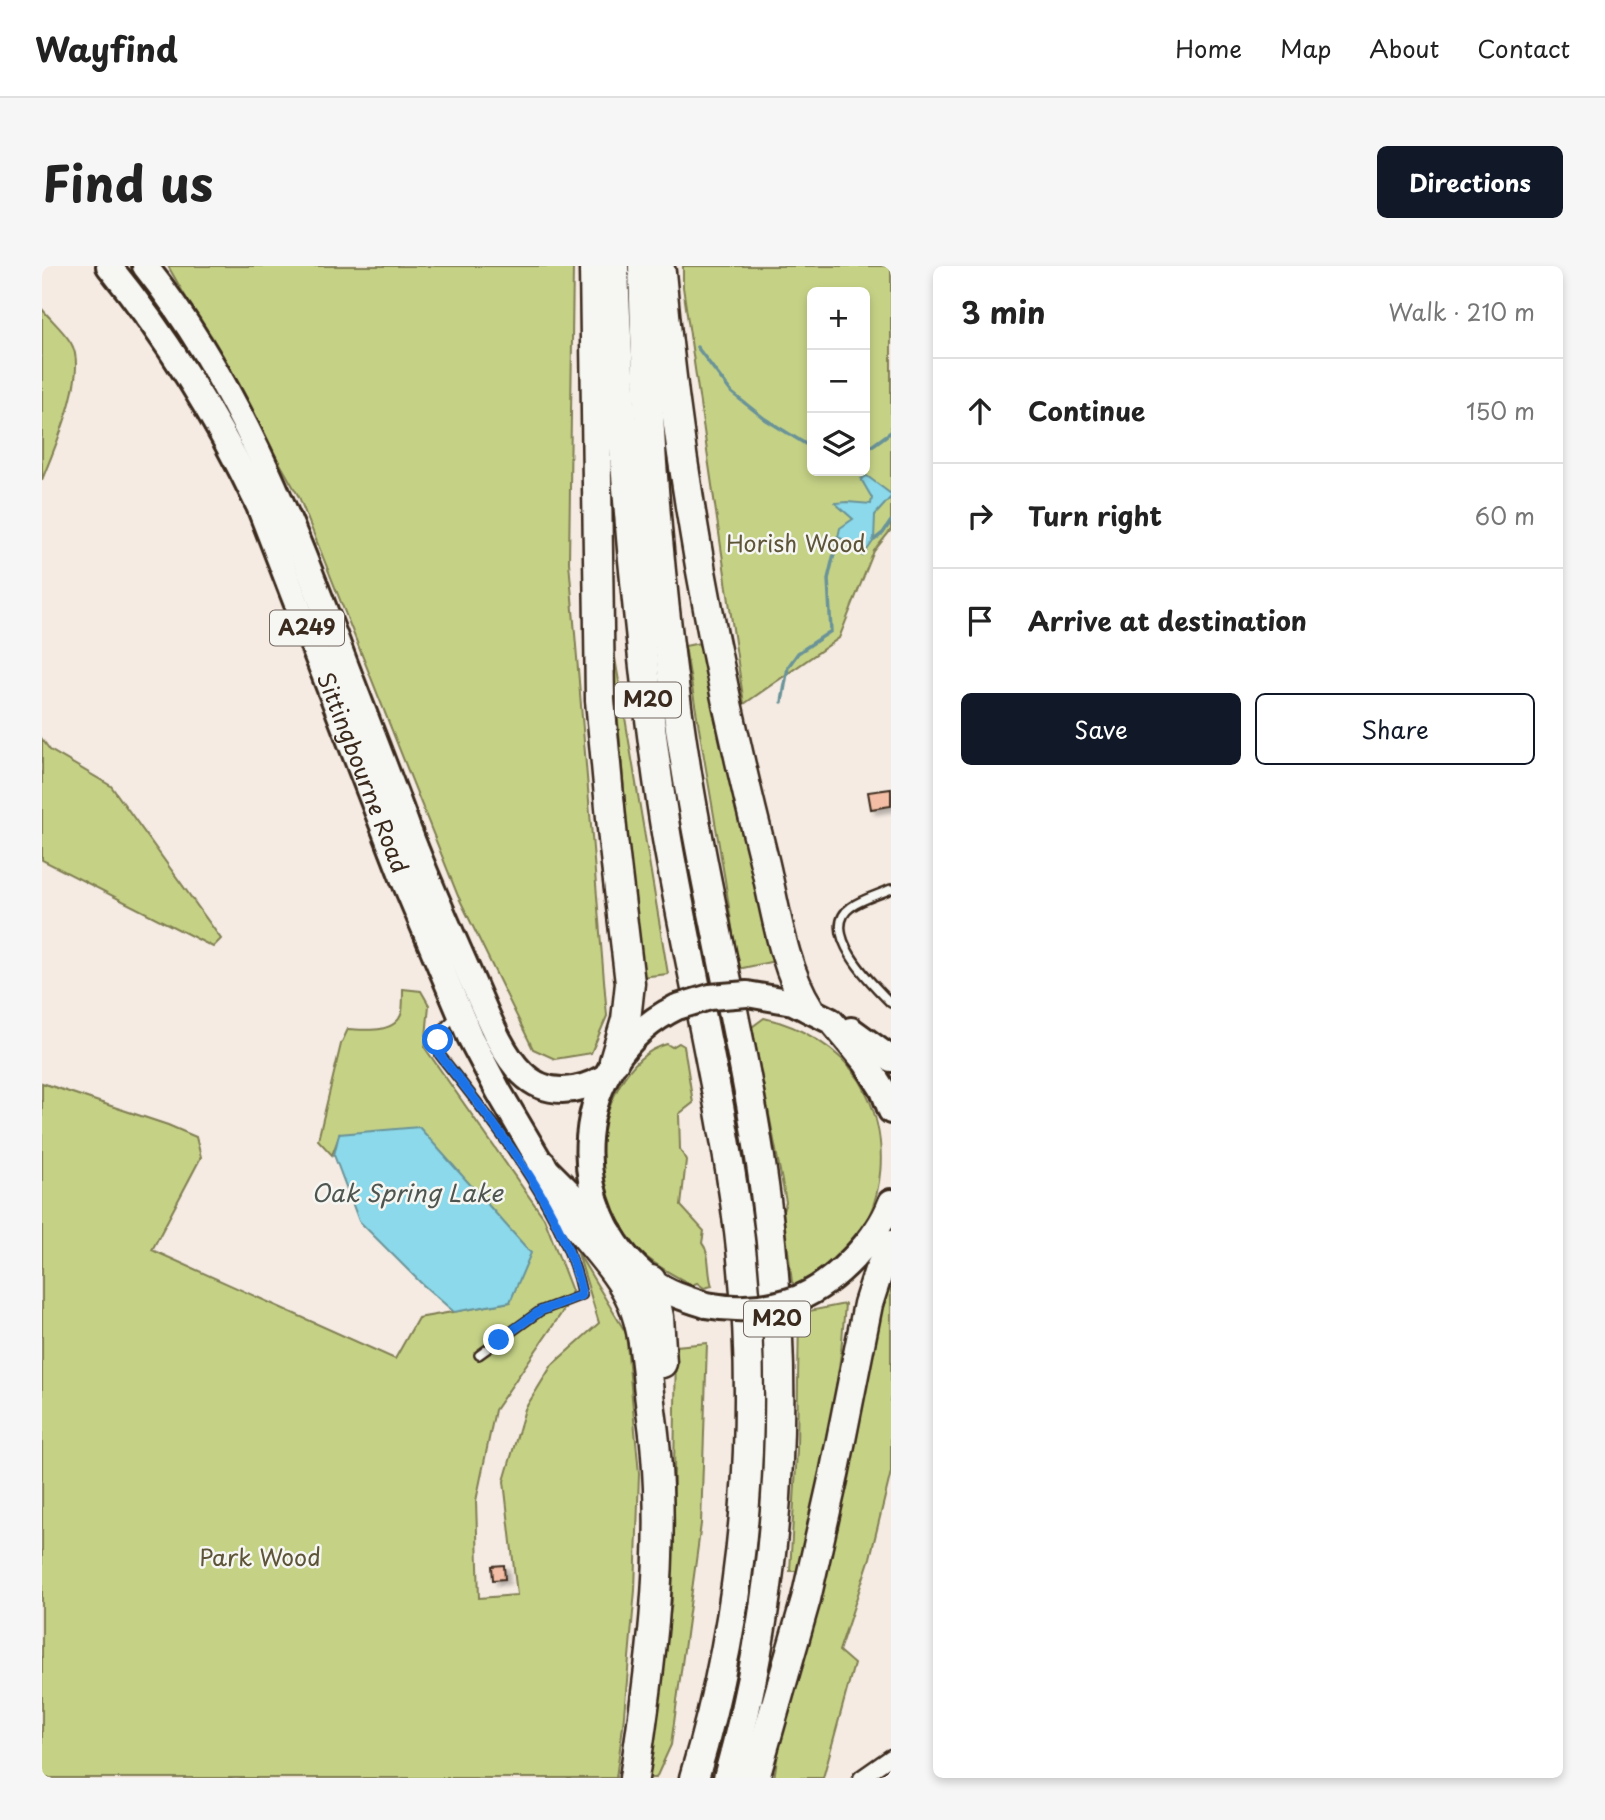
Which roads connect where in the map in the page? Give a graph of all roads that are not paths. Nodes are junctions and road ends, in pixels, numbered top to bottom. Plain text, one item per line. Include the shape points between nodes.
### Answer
1 (109, 266) edge
2 (145, 266) edge
3 (594, 266) edge
4 (614, 266) edge
5 (643, 266) edge
6 (660, 266) edge
7 (891, 889) edge
8 (891, 1003) edge
9 (460, 1014) junction
10 (820, 1014) junction
11 (891, 1059) edge
12 (609, 1069) junction
13 (891, 1111) edge
14 (542, 1165) junction
15 (887, 1220) edge
16 (610, 1233) junction
17 (651, 1280) junction
18 (479, 1355) dead end
19 (656, 1453) junction
20 (891, 1757) edge
21 (634, 1778) edge
22 (694, 1778) edge
23 (728, 1778) edge
24 (755, 1778) edge
25 (861, 1778) edge

1 - 9 highway, Sittingbourne Road / A249 via 198,390 254,496
2 - 12 highway, Sittingbourne Road / A249 via 214,367 277,488 428,883 508,1054 521,1072 549,1089 576,1090
3 - 12 highway, M20 via 600,700 630,983 626,1020
4 - 22 highway, M20 via 625,462 650,715 667,836 730,1168 747,1330 749,1436 743,1541 720,1677
5 - 23 highway, M20 via 655,486 676,695 701,862 766,1198 779,1346 773,1552 757,1661
6 - 10 highway via 679,434 708,617 783,940 797,987
7 - 8 lane via 851,907 842,926 850,956
9 - 14 highway, Sittingbourne Road / A249
9 - 18 lane via 443,1027 438,1040 440,1055 501,1133 556,1221 582,1295 540,1311
10 - 11 highway
10 - 12 highway, bridge via 783,999 747,993 710,997 677,1007 638,1033
10 - 13 highway via 866,1063
12 - 16 highway via 591,1124 589,1161 595,1202
14 - 16 highway, Sittingbourne Road / A249
14 - 19 highway via 551,1187 631,1299 641,1335
15 - 17 highway, bridge via 830,1280 799,1298 772,1306 706,1305
15 - 24 highway via 806,1600
16 - 17 highway
17 - 19 highway via 659,1317 662,1377
19 - 21 highway via 653,1613
20 - 25 street

